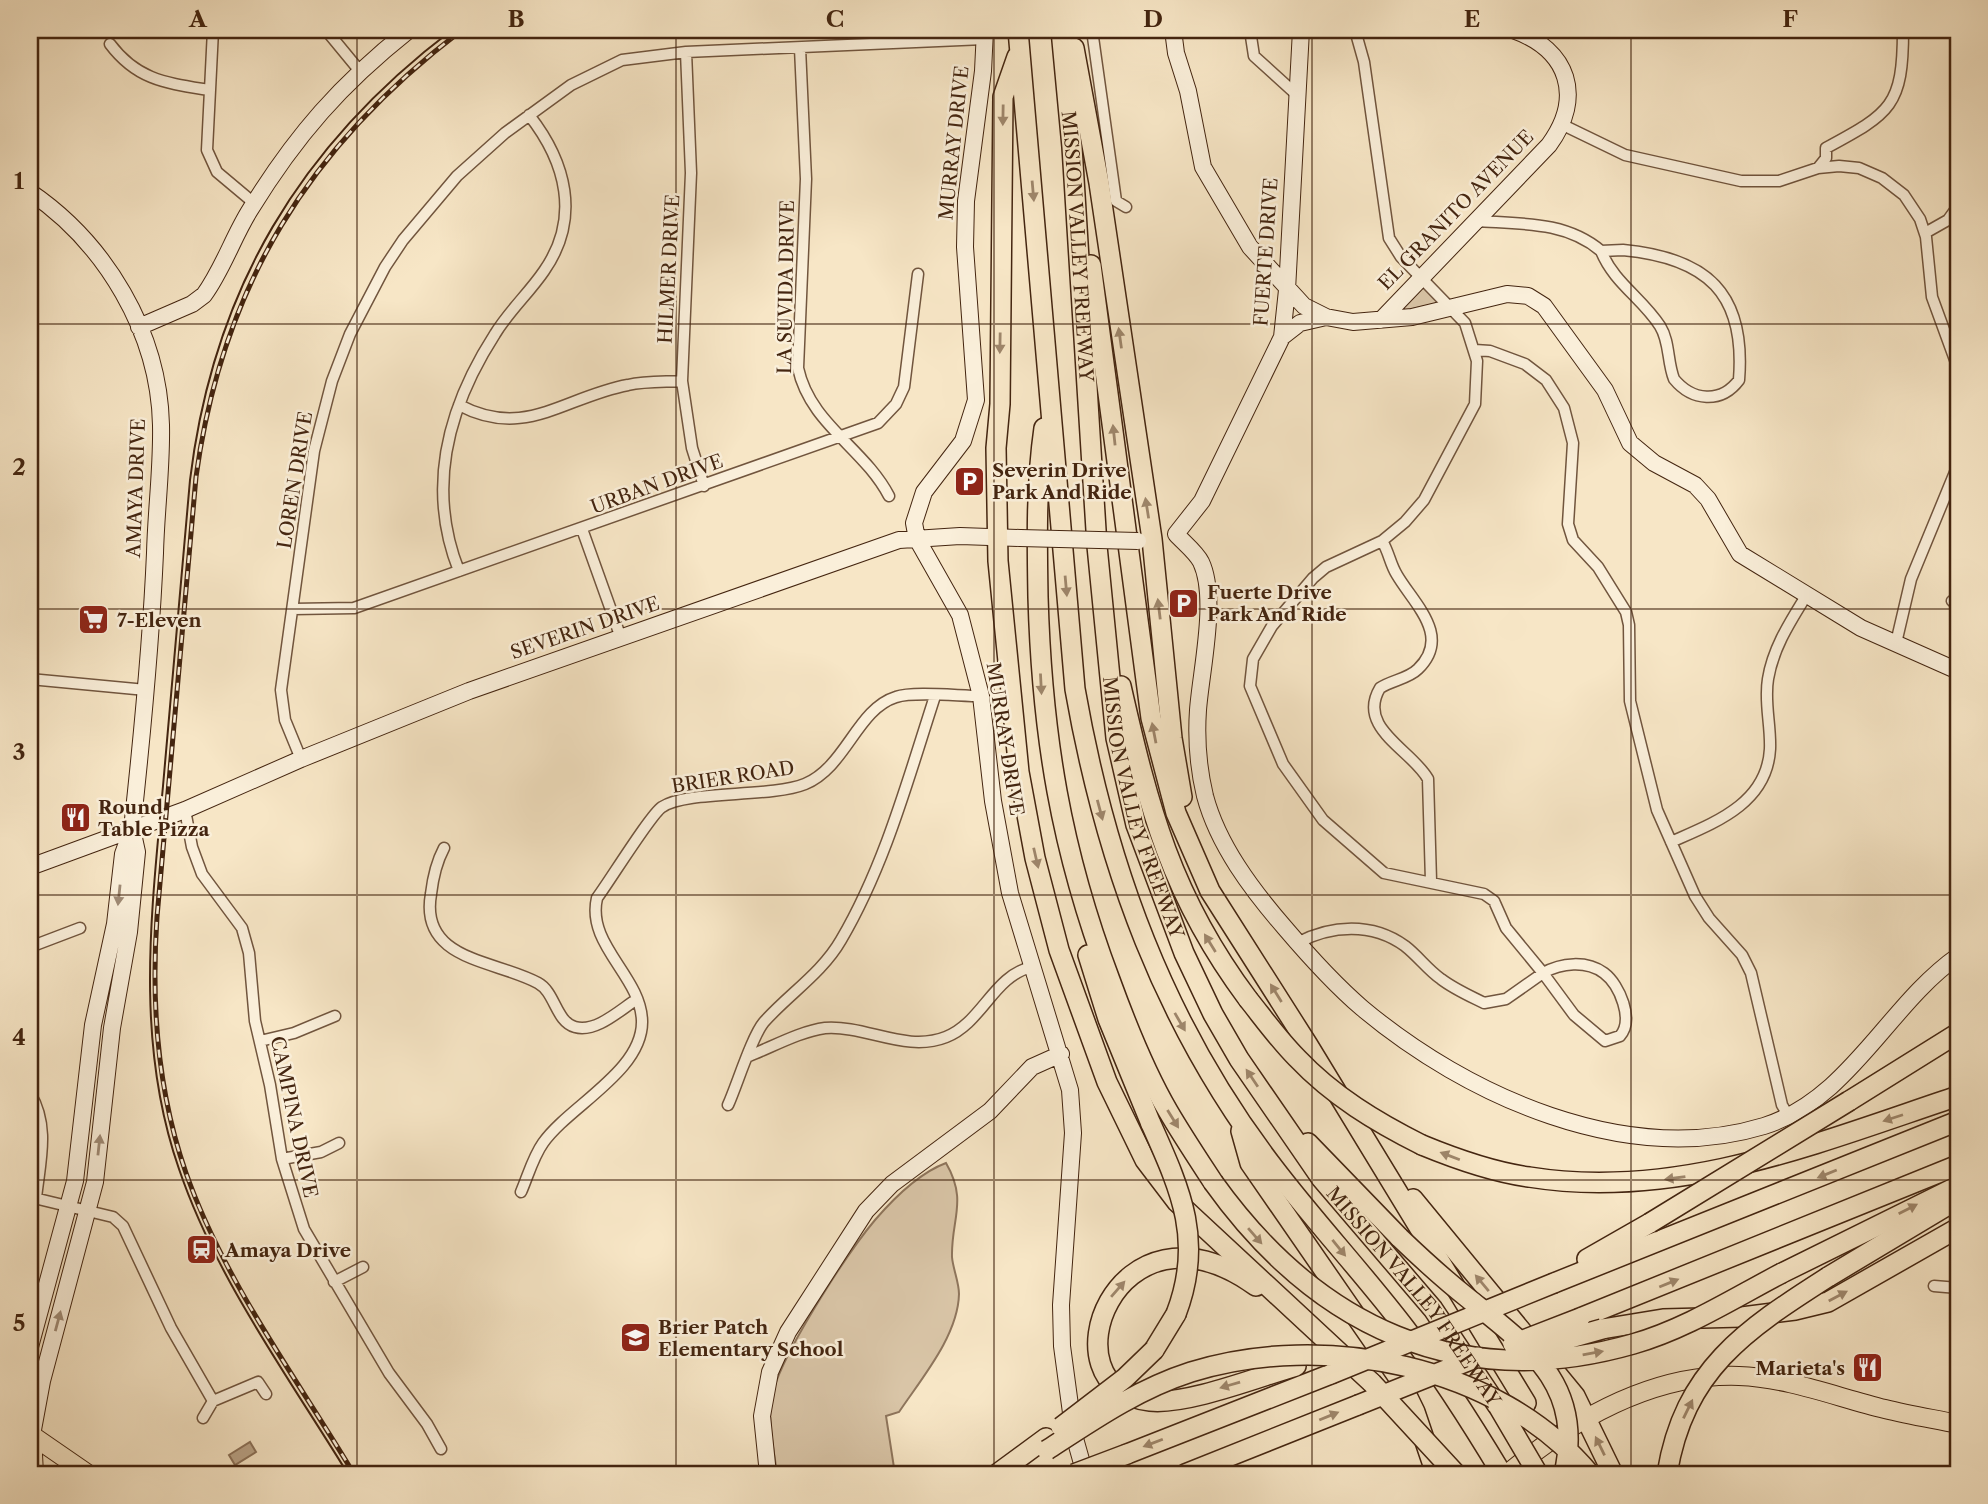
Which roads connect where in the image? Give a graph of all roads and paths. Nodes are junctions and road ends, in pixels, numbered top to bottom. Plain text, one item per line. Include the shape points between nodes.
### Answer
1 (213, 30) edge
2 (326, 30) edge
3 (410, 30) edge
4 (1062, 30) edge
5 (1071, 30) edge
6 (1091, 30) edge
7 (1173, 30) edge
8 (1250, 30) edge
9 (1301, 30) edge
10 (1355, 30) edge
11 (1513, 30) edge
12 (1903, 30) edge
13 (985, 34) edge
14 (1019, 40) edge
15 (110, 44) dead end
16 (800, 48) junction
17 (686, 52) junction
18 (359, 70) junction
19 (209, 89) junction
20 (1297, 95) junction
21 (529, 115) junction
22 (1563, 125) junction
23 (1072, 147) junction
24 (1818, 168) junction
25 (30, 192) edge
26 (254, 203) junction
27 (1958, 206) edge
28 (1126, 207) dead end
29 (1953, 219) edge
30 (1476, 221) junction
31 (1925, 233) junction
32 (1601, 251) junction
33 (918, 274) dead end
34 (1421, 279) junction
35 (1287, 290) junction
36 (1451, 307) junction
37 (1326, 317) junction
38 (1381, 320) junction
39 (139, 327) junction
40 (1282, 337) junction
41 (1475, 351) junction
42 (1958, 368) edge
43 (682, 381) junction
44 (1049, 396) junction
45 (459, 405) junction
46 (838, 438) junction
47 (1958, 465) edge
48 (704, 486) junction
49 (889, 496) dead end
50 (582, 529) junction
51 (1176, 534) junction
52 (996, 537) junction
53 (916, 538) junction
54 (1145, 540) junction
55 (1382, 541) junction
56 (459, 570) junction
57 (1806, 596) junction
58 (1103, 606) junction
59 (293, 609) junction
60 (621, 638) junction
61 (1896, 643) junction
62 (1958, 671) edge
63 (30, 679) edge
64 (146, 690) junction
65 (935, 696) junction
66 (981, 696) junction
67 (301, 759) junction
68 (185, 810) junction
69 (132, 829) junction
70 (1671, 842) junction
71 (444, 848) dead end
72 (1068, 851) junction
73 (30, 867) edge
74 (1431, 881) junction
75 (80, 928) dead end
76 (1237, 930) junction
77 (1297, 943) junction
78 (30, 947) edge
79 (1958, 956) edge
80 (1032, 967) junction
81 (1543, 973) junction
82 (637, 999) junction
83 (335, 1016) dead end
84 (1958, 1033) edge
85 (260, 1041) junction
86 (1061, 1054) junction
87 (749, 1056) junction
88 (30, 1093) edge
89 (1958, 1096) edge
90 (1268, 1101) junction
91 (728, 1105) dead end
92 (34, 1111) edge
93 (1350, 1114) junction
94 (1788, 1115) junction
95 (1237, 1116) junction
96 (1958, 1121) edge
97 (339, 1143) dead end
98 (282, 1159) junction
99 (1958, 1165) edge
100 (1958, 1186) edge
101 (521, 1192) dead end
102 (33, 1198) edge
103 (1958, 1199) edge
104 (69, 1206) junction
105 (88, 1212) junction
106 (1958, 1228) edge
107 (363, 1267) dead end
108 (334, 1282) junction
109 (1554, 1283) junction
110 (1934, 1286) dead end
111 (1958, 1288) edge
112 (1462, 1322) junction
113 (1308, 1323) junction
114 (30, 1347) edge
115 (1462, 1364) junction
116 (266, 1394) dead end
117 (213, 1401) junction
118 (203, 1418) dead end
119 (1586, 1418) junction
120 (1958, 1424) edge
121 (31, 1434) edge
122 (1046, 1444) junction
123 (441, 1450) dead end
124 (35, 1470) edge
125 (1562, 1470) edge
126 (88, 1474) edge
127 (768, 1474) edge
128 (997, 1474) edge
129 (1004, 1474) edge
130 (1074, 1474) edge
131 (1085, 1474) edge
132 (1185, 1474) edge
133 (1436, 1474) edge
134 (1455, 1474) edge
135 (1502, 1474) edge
136 (1507, 1474) edge
137 (1538, 1474) edge
138 (1590, 1474) edge
139 (1613, 1474) edge
140 (1667, 1474) edge

1 - 19 street
2 - 18 street
3 - 18 main road
4 - 23 highway, MISSION VALLEY FREEWAY
54 -> 5 highway via 1099,183
6 - 28 street via 1116,201
7 - 35 main road via 1203,167 1250,247
8 - 20 street via 1254,55
9 - 20 main road, FUERTE DRIVE
10 - 34 street via 1366,76 1387,231 1396,251
11 - 22 main road, EL GRANITO AVENUE via 1541,43 1560,65 1568,92
12 - 24 street via 1902,74 1891,102 1874,122 1826,148 1826,158
13 - 16 street, LOREN DRIVE
13 - 53 main road, MURRAY DRIVE via 966,213 976,400 963,441 916,509
14 -> 44 highway, MISSION VALLEY FREEWAY
14 -> 52 highway via 1003,97
15 - 19 street via 123,61 160,82
16 - 17 street, LOREN DRIVE
16 - 46 street, LA SUVIDA DRIVE via 806,179 798,368 802,387
17 - 21 street, LOREN DRIVE via 611,64
17 - 43 street, HILMER DRIVE via 691,173
18 - 26 main road via 287,154
19 - 26 street via 207,150 217,172
20 - 35 main road, FUERTE DRIVE
21 - 45 street via 548,140 564,178 562,232 543,272 493,336
21 - 59 street, LOREN DRIVE via 457,176 432,205 403,240 361,312 332,381 317,436
22 - 24 street via 1625,155 1741,181 1779,181
22 - 30 main road, EL GRANITO AVENUE
23 - 58 highway, MISSION VALLEY FREEWAY
76 -> 23 highway via 1210,891 1188,844 1156,743
24 - 31 street via 1849,166 1882,178 1911,203
25 - 39 main road, AMAYA DRIVE via 53,208 97,254
26 - 39 main road via 204,295
27 - 29 street
29 - 31 street
30 - 32 street via 1560,227
30 - 34 main road, EL GRANITO AVENUE
31 - 42 street via 1932,297
32 - 32 street via 1619,283 1658,322 1679,386 1706,398 1735,386 1741,357 1739,328 1710,281 1699,270 1660,254
33 - 46 street, URBAN DRIVE via 901,396 878,423
34 - 36 street
34 - 38 main road, EL GRANITO AVENUE
35 - 37 main road
35 - 40 main road, FUERTE DRIVE
36 - 38 main road
36 - 41 street via 1465,323
36 - 57 main road via 1514,293 1539,302 1605,390 1630,443 1654,463 1695,485 1740,554
37 - 38 main road via 1353,322
37 - 40 main road via 1300,323
39 - 64 main road, AMAYA DRIVE via 152,366 161,426
40 - 51 main road, FUERTE DRIVE via 1202,501
41 - 55 street via 1478,394 1467,424 1424,500
41 - 70 street via 1490,351 1525,364 1546,380 1570,422 1568,524 1573,540 1598,567 1626,612 1632,711 1657,810
43 - 45 street via 628,384 522,419 497,419
43 - 48 street, HILMER DRIVE via 692,448
44 -> 72 highway via 1039,465 1040,649 1047,741
44 -> 95 highway, MISSION VALLEY FREEWAY via 1075,689 1090,774 1139,933 1177,1017
45 - 56 street via 444,453 441,487 446,530
46 - 48 street, URBAN DRIVE
46 - 49 street, LA SUVIDA DRIVE via 858,454
47 - 61 street via 1911,579
48 - 50 street, URBAN DRIVE
50 - 56 street, URBAN DRIVE
50 - 60 street
51 - 54 main road, SEVERIN DRIVE
51 - 77 main road via 1200,561 1206,591 1207,637 1196,733 1206,799 1242,874
52 - 53 main road, SEVERIN DRIVE
52 - 54 main road, SEVERIN DRIVE, bridge
52 -> 113 highway via 1014,734 1027,814 1059,950 1091,1042 1125,1122 1166,1188
53 - 60 main road, SEVERIN DRIVE via 899,540
53 - 66 main road, MURRAY DRIVE via 960,615
76 -> 54 highway via 1204,866 1181,789
55 - 74 street via 1391,567 1428,617 1432,632 1424,662 1413,673 1380,688 1374,709 1380,729 1428,779
55 - 74 street via 1312,578 1266,636 1250,667 1250,686 1283,764 1323,820 1384,873
56 - 59 street, URBAN DRIVE via 354,608
57 - 61 main road
57 - 70 street via 1772,659 1766,698 1768,765 1756,792 1726,817
89 -> 58 highway, bridge via 1801,1149 1670,1180 1529,1178 1467,1163 1386,1127 1340,1098 1296,1058 1248,999 1192,914 1160,838
90 -> 58 highway, MISSION VALLEY FREEWAY via 1213,1014 1159,893 1136,825 1116,738
59 - 67 street, LOREN DRIVE via 281,699
60 - 67 main road, SEVERIN DRIVE via 469,691
61 - 62 main road
63 - 64 street
64 - 69 main road, AMAYA DRIVE
65 - 66 street, BRIER ROAD
65 - 82 street, BRIER ROAD via 905,694 881,704 834,763 805,784 678,801 660,808 597,898 594,913 599,931
65 - 87 street via 871,883 836,947 762,1024
66 - 80 main road, MURRAY DRIVE via 1010,892
67 - 68 main road, SEVERIN DRIVE
68 - 69 main road, SEVERIN DRIVE
68 - 85 street, CAMPINA DRIVE via 197,864 242,928
69 - 73 main road, SEVERIN DRIVE
69 -> 104 main road, AMAYA DRIVE via 123,854 115,924 93,1026
105 -> 69 main road, AMAYA DRIVE via 129,932 137,852
70 - 94 street via 1695,896 1742,955 1751,974
71 - 82 street via 436,863 428,908 433,928 446,944 541,984 567,1023 575,1027 597,1025
72 -> 100 highway, bridge via 1126,1025 1167,1110 1213,1182 1261,1244 1313,1291 1382,1330 1459,1353 1532,1360 1604,1351 1667,1332
72 - 122 highway, bridge via 1078,922 1108,1019 1183,1202 1189,1230 1188,1274 1176,1314 1154,1350
74 - 81 street via 1490,897 1506,928
75 - 78 street
93 -> 76 highway
77 - 81 street via 1321,931 1358,928 1378,933 1405,946 1442,980 1484,1003 1506,999
77 - 94 main road via 1361,1007 1409,1043 1478,1084 1548,1114 1618,1132 1669,1138 1734,1133
79 - 94 main road via 1933,976 1828,1089
80 - 86 main road, MURRAY DRIVE
80 - 87 street via 1005,981 978,1015 948,1037 908,1042 822,1028
81 - 81 street via 1574,1015 1605,1041 1623,1032 1625,1008 1602,971 1560,964
82 - 101 street, BRIER ROAD via 642,1023 635,1051 543,1143
83 - 85 street
84 - 109 highway, bridge via 1570,1268
85 - 98 street, CAMPINA DRIVE
86 - 127 main road via 1032,1067 990,1111 892,1184 866,1211 788,1332 770,1372 762,1416
86 - 131 main road, MURRAY DRIVE via 1073,1108 1062,1346 1072,1422
87 - 91 street
88 - 92 street
90 - 125 highway, bridge via 1400,1238 1544,1363 1566,1415 1568,1448
90 - 137 highway, MISSION VALLEY FREEWAY, bridge via 1321,1178 1433,1309
92 - 102 street via 44,1133
119 -> 93 highway via 1575,1396 1416,1204
93 - 125 highway, bridge
95 - 133 highway via 1250,1163 1398,1377
95 -> 135 highway, MISSION VALLEY FREEWAY via 1404,1326
96 -> 109 highway
97 - 98 street via 321,1153
98 - 108 street, CAMPINA DRIVE via 304,1229
115 -> 99 highway, bridge
102 - 104 street
140 -> 103 highway, bridge via 1686,1410 1714,1365 1756,1323
104 - 105 street
104 - 114 main road, AMAYA DRIVE
105 - 117 street via 113,1217 123,1226 171,1328
121 -> 105 main road, AMAYA DRIVE
115 -> 106 highway, bridge via 1602,1329 1663,1319 1742,1317 1828,1302
107 - 108 street
108 - 123 street, CAMPINA DRIVE
109 - 112 highway, bridge
110 - 111 street
112 -> 113 highway, bridge via 1183,1398 1149,1401 1132,1397 1110,1379 1098,1352 1098,1325 1110,1298 1125,1280 1149,1265 1184,1258 1228,1268
112 -> 130 highway, bridge
113 - 134 highway, bridge via 1372,1383
132 -> 115 highway, bridge
116 - 117 street via 258,1382
117 - 118 street
119 - 120 main road via 1669,1384 1740,1376 1795,1384
119 - 136 main road
139 -> 119 highway
121 - 124 main road, AMAYA DRIVE
121 - 126 main road
122 - 128 highway
122 - 129 highway
122 - 138 highway, bridge via 1171,1379 1242,1359 1310,1355 1408,1368 1486,1396 1545,1431

